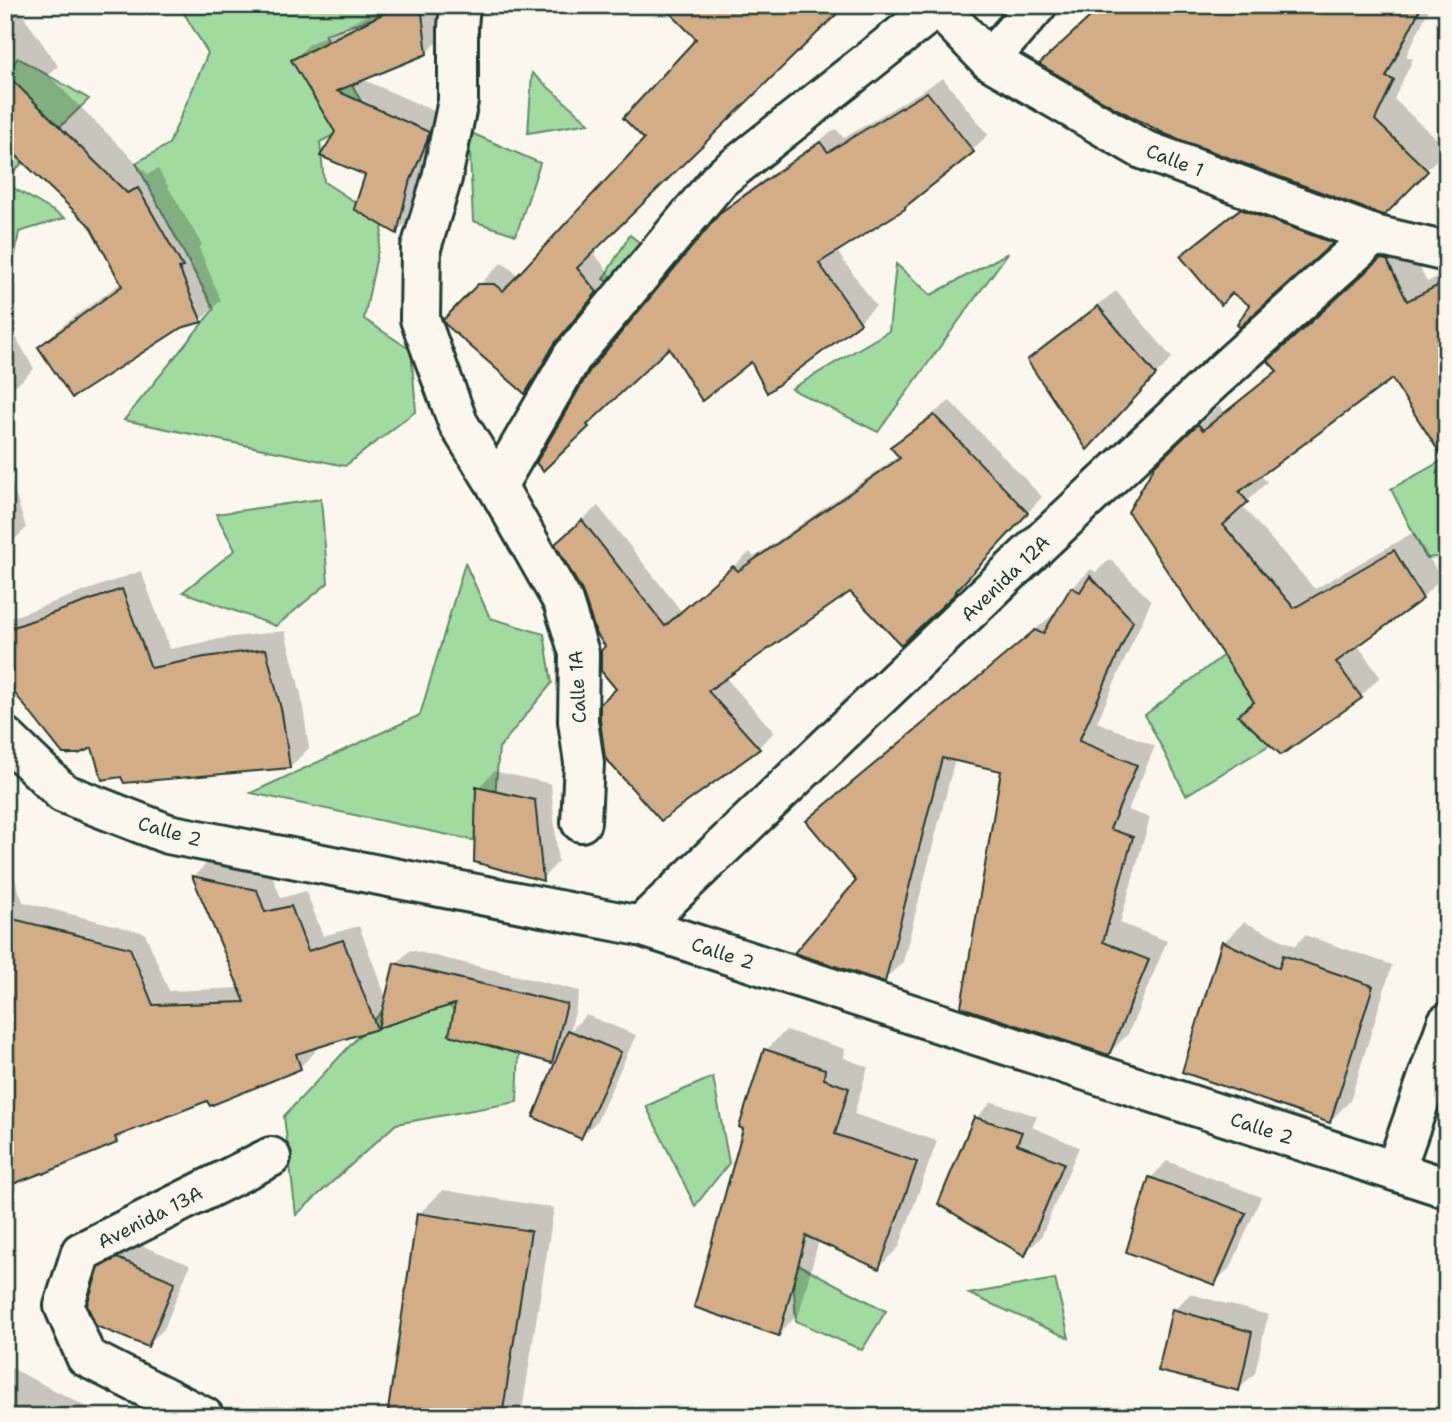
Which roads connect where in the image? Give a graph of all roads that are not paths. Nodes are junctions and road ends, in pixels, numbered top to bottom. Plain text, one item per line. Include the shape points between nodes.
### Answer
1 (460, 5) edge
2 (1037, 5) edge
3 (937, 6) edge
4 (989, 60) junction
5 (1374, 235) junction
6 (1447, 253) edge
7 (497, 486) junction
8 (5, 737) edge
9 (581, 822) dead end
10 (640, 926) junction
11 (1447, 1023) edge
12 (271, 1157) dead end
13 (1395, 1171) junction
14 (1447, 1188) edge
15 (204, 1417) edge

1 - 7 street, Calle 1A via 458,101 421,248 420,319 458,424
2 - 4 street
3 - 4 street, Calle 1
3 - 7 street via 720,179 572,358
4 - 5 street, Calle 1 via 1142,149
5 - 6 street, Calle 1
5 - 10 street, Avenida 12A via 1178,413
7 - 9 street, Calle 1A via 563,601 579,653 578,721 584,764
8 - 10 street, Calle 2 via 63,793 168,834
10 - 13 street, Calle 2
11 - 13 street
12 - 15 street, Avenida 13A via 81,1252 64,1306 86,1356
13 - 14 street, Calle 2

